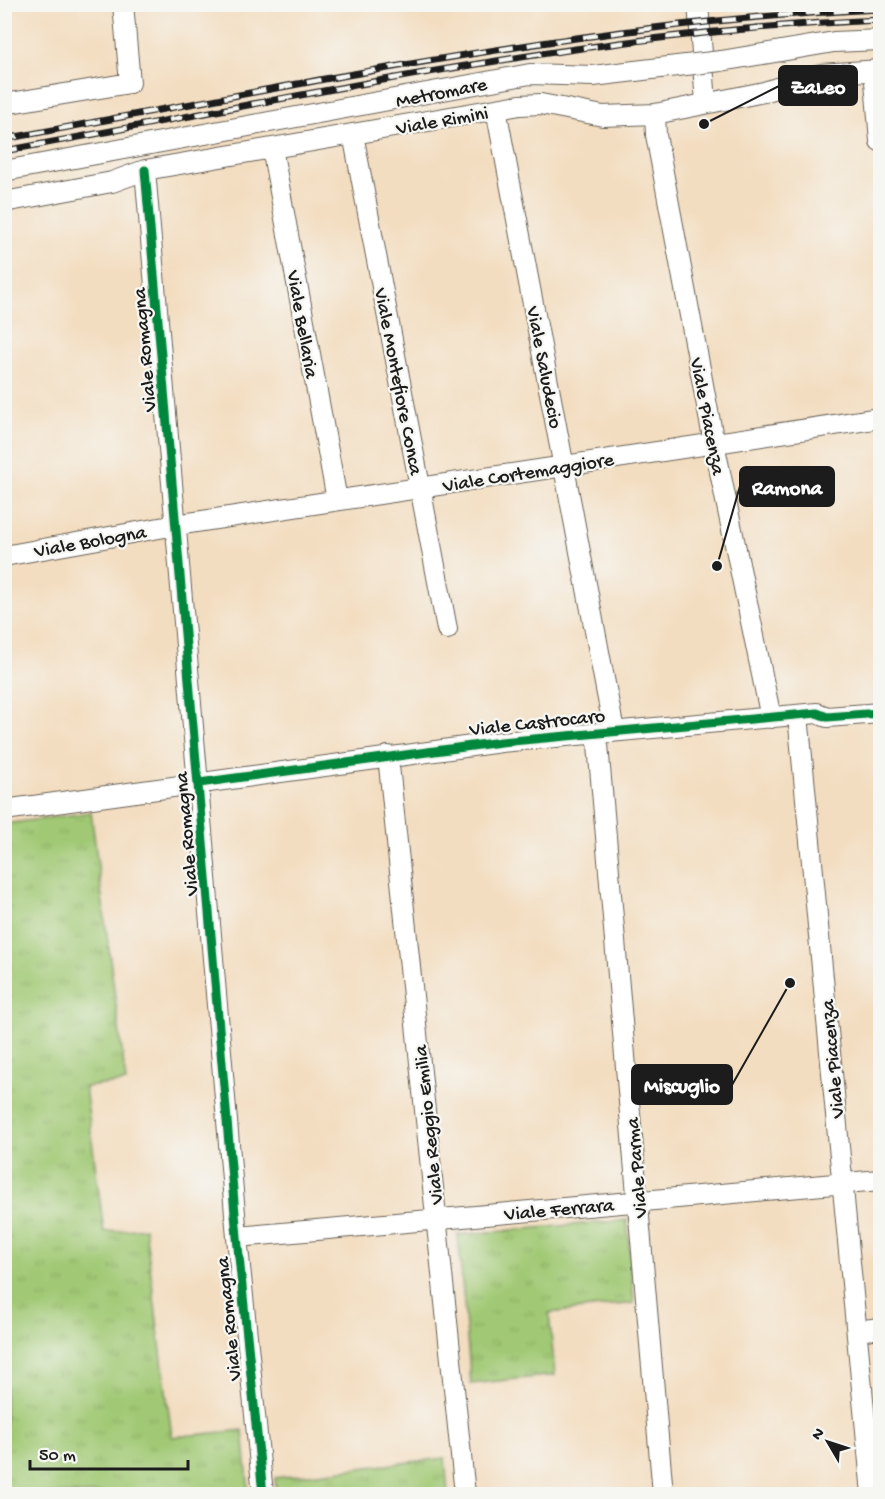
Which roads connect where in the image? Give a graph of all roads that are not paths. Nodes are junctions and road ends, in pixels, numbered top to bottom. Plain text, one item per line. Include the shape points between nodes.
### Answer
1 (123, 4) edge
2 (698, 4) edge
3 (880, 40) edge
4 (877, 70) edge
5 (706, 102) junction
6 (4, 104) edge
7 (496, 109) junction
8 (655, 114) junction
9 (353, 134) junction
10 (880, 141) edge
11 (272, 148) junction
12 (145, 170) junction
13 (4, 171) edge
14 (4, 202) edge
15 (880, 418) edge
16 (714, 443) junction
17 (565, 466) junction
18 (420, 488) junction
19 (337, 500) junction
20 (176, 525) junction
21 (4, 556) edge
22 (447, 629) dead end
23 (880, 702) edge
24 (880, 713) edge
25 (807, 714) junction
26 (771, 718) junction
27 (606, 732) junction
28 (388, 756) junction
29 (199, 783) junction
30 (4, 810) edge
31 (880, 1180) edge
32 (843, 1183) junction
33 (638, 1201) junction
34 (437, 1219) junction
35 (237, 1237) junction
36 (880, 1328) edge
37 (857, 1330) junction
38 (870, 1414) edge
39 (263, 1494) edge
40 (465, 1494) edge
41 (663, 1494) edge
42 (872, 1494) edge

1 - 6 street via 130,83
2 - 5 street
3 - 13 street, Metromare, bridge via 834,42 721,61 593,76 530,74
4 - 5 street, Viale Rimini via 821,74 764,92
4 - 10 street
5 - 8 street, Viale Rimini
7 - 8 street, Viale Rimini via 541,104 603,116
7 - 9 street, Viale Rimini
7 - 17 street, Viale Saludecio
8 - 16 street, Viale Piacenza
9 - 11 street, Viale Rimini
9 - 18 street, Viale Montefiore Conca
11 - 12 street, Viale Rimini
11 - 19 street, Viale Bellaria
12 - 14 street, Viale Rimini via 112,182
12 - 20 street, Viale Romagna
15 - 16 street, Viale Cortemaggiore
16 - 17 street, Viale Cortemaggiore
16 - 26 street, Viale Piacenza
17 - 18 street, Viale Cortemaggiore
17 - 27 street, Viale Saludecio
18 - 19 street, Viale Cortemaggiore
18 - 22 street, Viale Montefiore Conca
19 - 20 street, Viale Cortemaggiore
20 - 21 street, Viale Bologna
20 - 29 street, Viale Romagna
23 - 25 street, Viale Castrocaro via 828,706
24 - 25 street, Viale Castrocaro via 827,717
25 - 26 street, Viale Castrocaro
25 - 32 street, Viale Piacenza
26 - 27 street, Viale Castrocaro
27 - 28 street, Viale Castrocaro
27 - 33 street, Viale Parma
28 - 29 street, Viale Castrocaro
28 - 34 street, Viale Reggio Emilia
29 - 30 street, Viale Castrocaro
29 - 35 street, Viale Romagna
31 - 32 street, Viale Ferrara
32 - 33 street, Viale Ferrara
32 - 37 street, Viale Piacenza
33 - 34 street, Viale Ferrara
33 - 41 street, Viale Parma
34 - 35 street, Viale Ferrara
34 - 40 street, Viale Reggio Emilia
35 - 39 street, Viale Romagna
36 - 37 street
37 - 38 street, Viale Piacenza
38 - 42 street, Viale Piacenza

